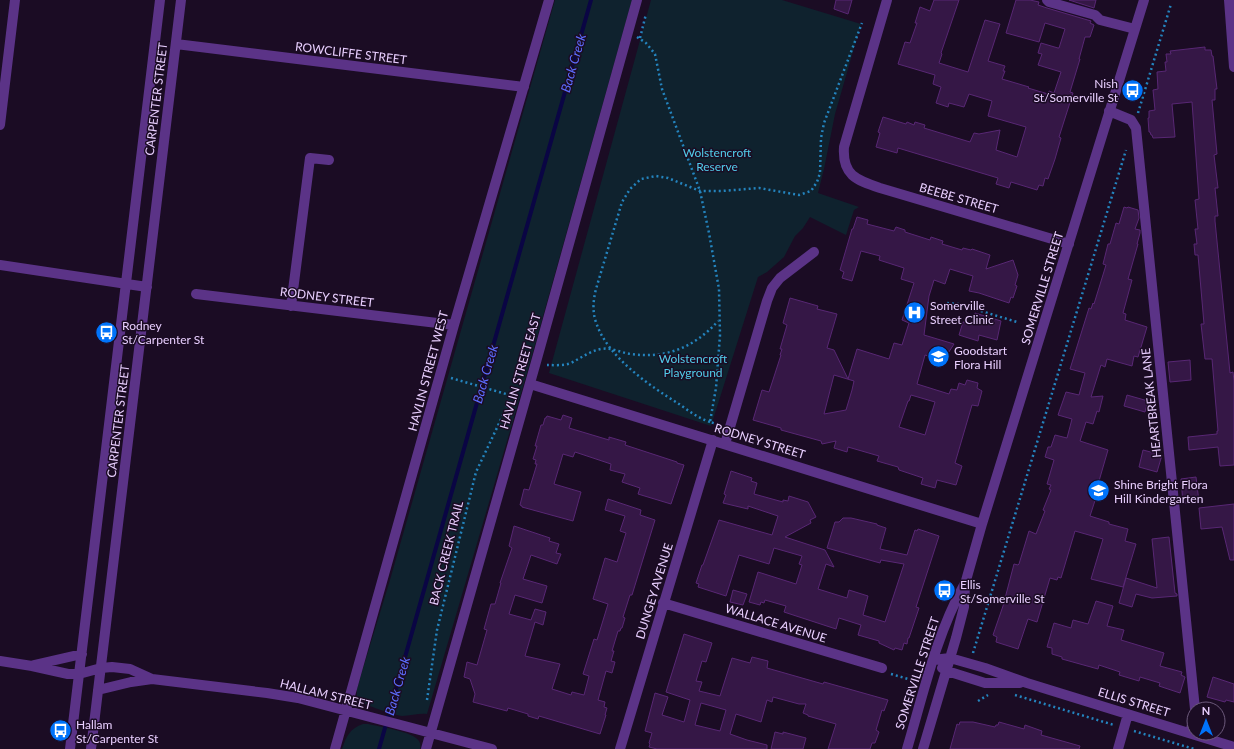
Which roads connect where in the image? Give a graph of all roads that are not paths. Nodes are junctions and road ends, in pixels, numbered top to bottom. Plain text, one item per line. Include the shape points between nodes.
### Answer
1 (15, 0) edge
2 (160, 0) edge
3 (181, 0) edge
4 (549, 0) edge
5 (637, 0) edge
6 (887, 0) edge
7 (1047, 0) edge
8 (1144, 0) edge
9 (1229, 0) edge
10 (1135, 29) junction
11 (176, 44) junction
12 (1234, 67) edge
13 (524, 87) junction
14 (1109, 111) junction
15 (0, 125) edge
16 (329, 160) dead end
17 (1069, 244) junction
18 (814, 252) dead end
19 (0, 265) edge
20 (126, 284) junction
21 (147, 287) junction
22 (196, 294) dead end
23 (291, 306) junction
24 (454, 325) junction
25 (530, 384) junction
26 (713, 440) junction
27 (724, 444) junction
28 (982, 524) junction
29 (965, 584) junction
30 (663, 603) junction
31 (82, 654) junction
32 (950, 658) junction
33 (933, 660) junction
34 (0, 662) edge
35 (32, 666) junction
36 (101, 668) junction
37 (882, 668) road end
38 (946, 671) junction
39 (79, 674) junction
40 (152, 679) junction
41 (1027, 683) junction
42 (98, 690) junction
43 (1194, 701) edge
44 (346, 711) junction
45 (1128, 714) junction
46 (1186, 732) edge
47 (430, 733) junction
48 (1217, 741) edge
49 (1234, 746) edge
50 (70, 749) edge
51 (91, 749) edge
52 (335, 749) edge
53 (426, 749) edge
54 (492, 749) edge
55 (620, 749) edge
56 (907, 749) edge
57 (923, 749) edge
58 (1118, 749) edge

1 - 15 street
2 - 20 street, CARPENTER STREET
3 - 11 street, CARPENTER STREET
4 - 13 street, HAVLIN STREET WEST
5 - 25 street, HAVLIN STREET EAST
6 - 17 street, BEEBE STREET via 846,141 844,159 847,168 856,178 869,184
7 - 10 street via 1095,15 1100,20
8 - 10 street, SOMERVILLE STREET
9 - 12 street
10 - 14 street, SOMERVILLE STREET
11 - 13 street, ROWCLIFFE STREET
11 - 21 street, CARPENTER STREET
13 - 24 street, HAVLIN STREET WEST
14 - 17 street, SOMERVILLE STREET
14 - 43 street, HEARTBREAK LANE via 1126,117 1136,128
16 - 23 street via 310,158
17 - 28 street, SOMERVILLE STREET
18 - 27 street via 780,278 772,288
19 - 20 street
20 - 21 street
20 - 31 street, CARPENTER STREET
21 - 36 street, CARPENTER STREET
22 - 23 street, RODNEY STREET
23 - 24 street, RODNEY STREET
24 - 44 street, HAVLIN STREET WEST
25 - 26 street, RODNEY STREET
25 - 47 street, HAVLIN STREET EAST
26 - 27 street, RODNEY STREET
26 - 30 street, DUNGEY AVENUE
27 - 28 street, RODNEY STREET
28 - 29 street, SOMERVILLE STREET
29 - 32 street, SOMERVILLE STREET via 964,607
29 - 33 street, SOMERVILLE STREET via 952,606
30 - 37 street, WALLACE AVENUE
30 - 55 street, DUNGEY AVENUE
31 - 35 street, HALLAM STREET
31 - 39 street, CARPENTER STREET
32 - 33 street, ELLIS STREET
32 - 38 street, SOMERVILLE STREET
32 - 41 street, ELLIS STREET
33 - 38 street, ELLIS STREET
33 - 56 street, SOMERVILLE STREET
34 - 35 street, HALLAM STREET
35 - 39 street, HALLAM STREET via 61,673
36 - 39 street, HALLAM STREET
36 - 40 street, HALLAM STREET via 130,669
36 - 42 street, CARPENTER STREET
38 - 41 street, ELLIS STREET via 985,683
38 - 57 street, SOMERVILLE STREET
39 - 50 street, CARPENTER STREET
40 - 42 street, HALLAM STREET
40 - 44 street, HALLAM STREET via 298,698
41 - 45 street, ELLIS STREET
42 - 51 street, CARPENTER STREET
44 - 47 street, HALLAM STREET
44 - 52 street, HAVLIN STREET WEST
45 - 46 street, ELLIS STREET
45 - 58 street
47 - 53 street, HAVLIN STREET EAST
47 - 54 street, HALLAM STREET
48 - 49 street, ELLIS STREET

